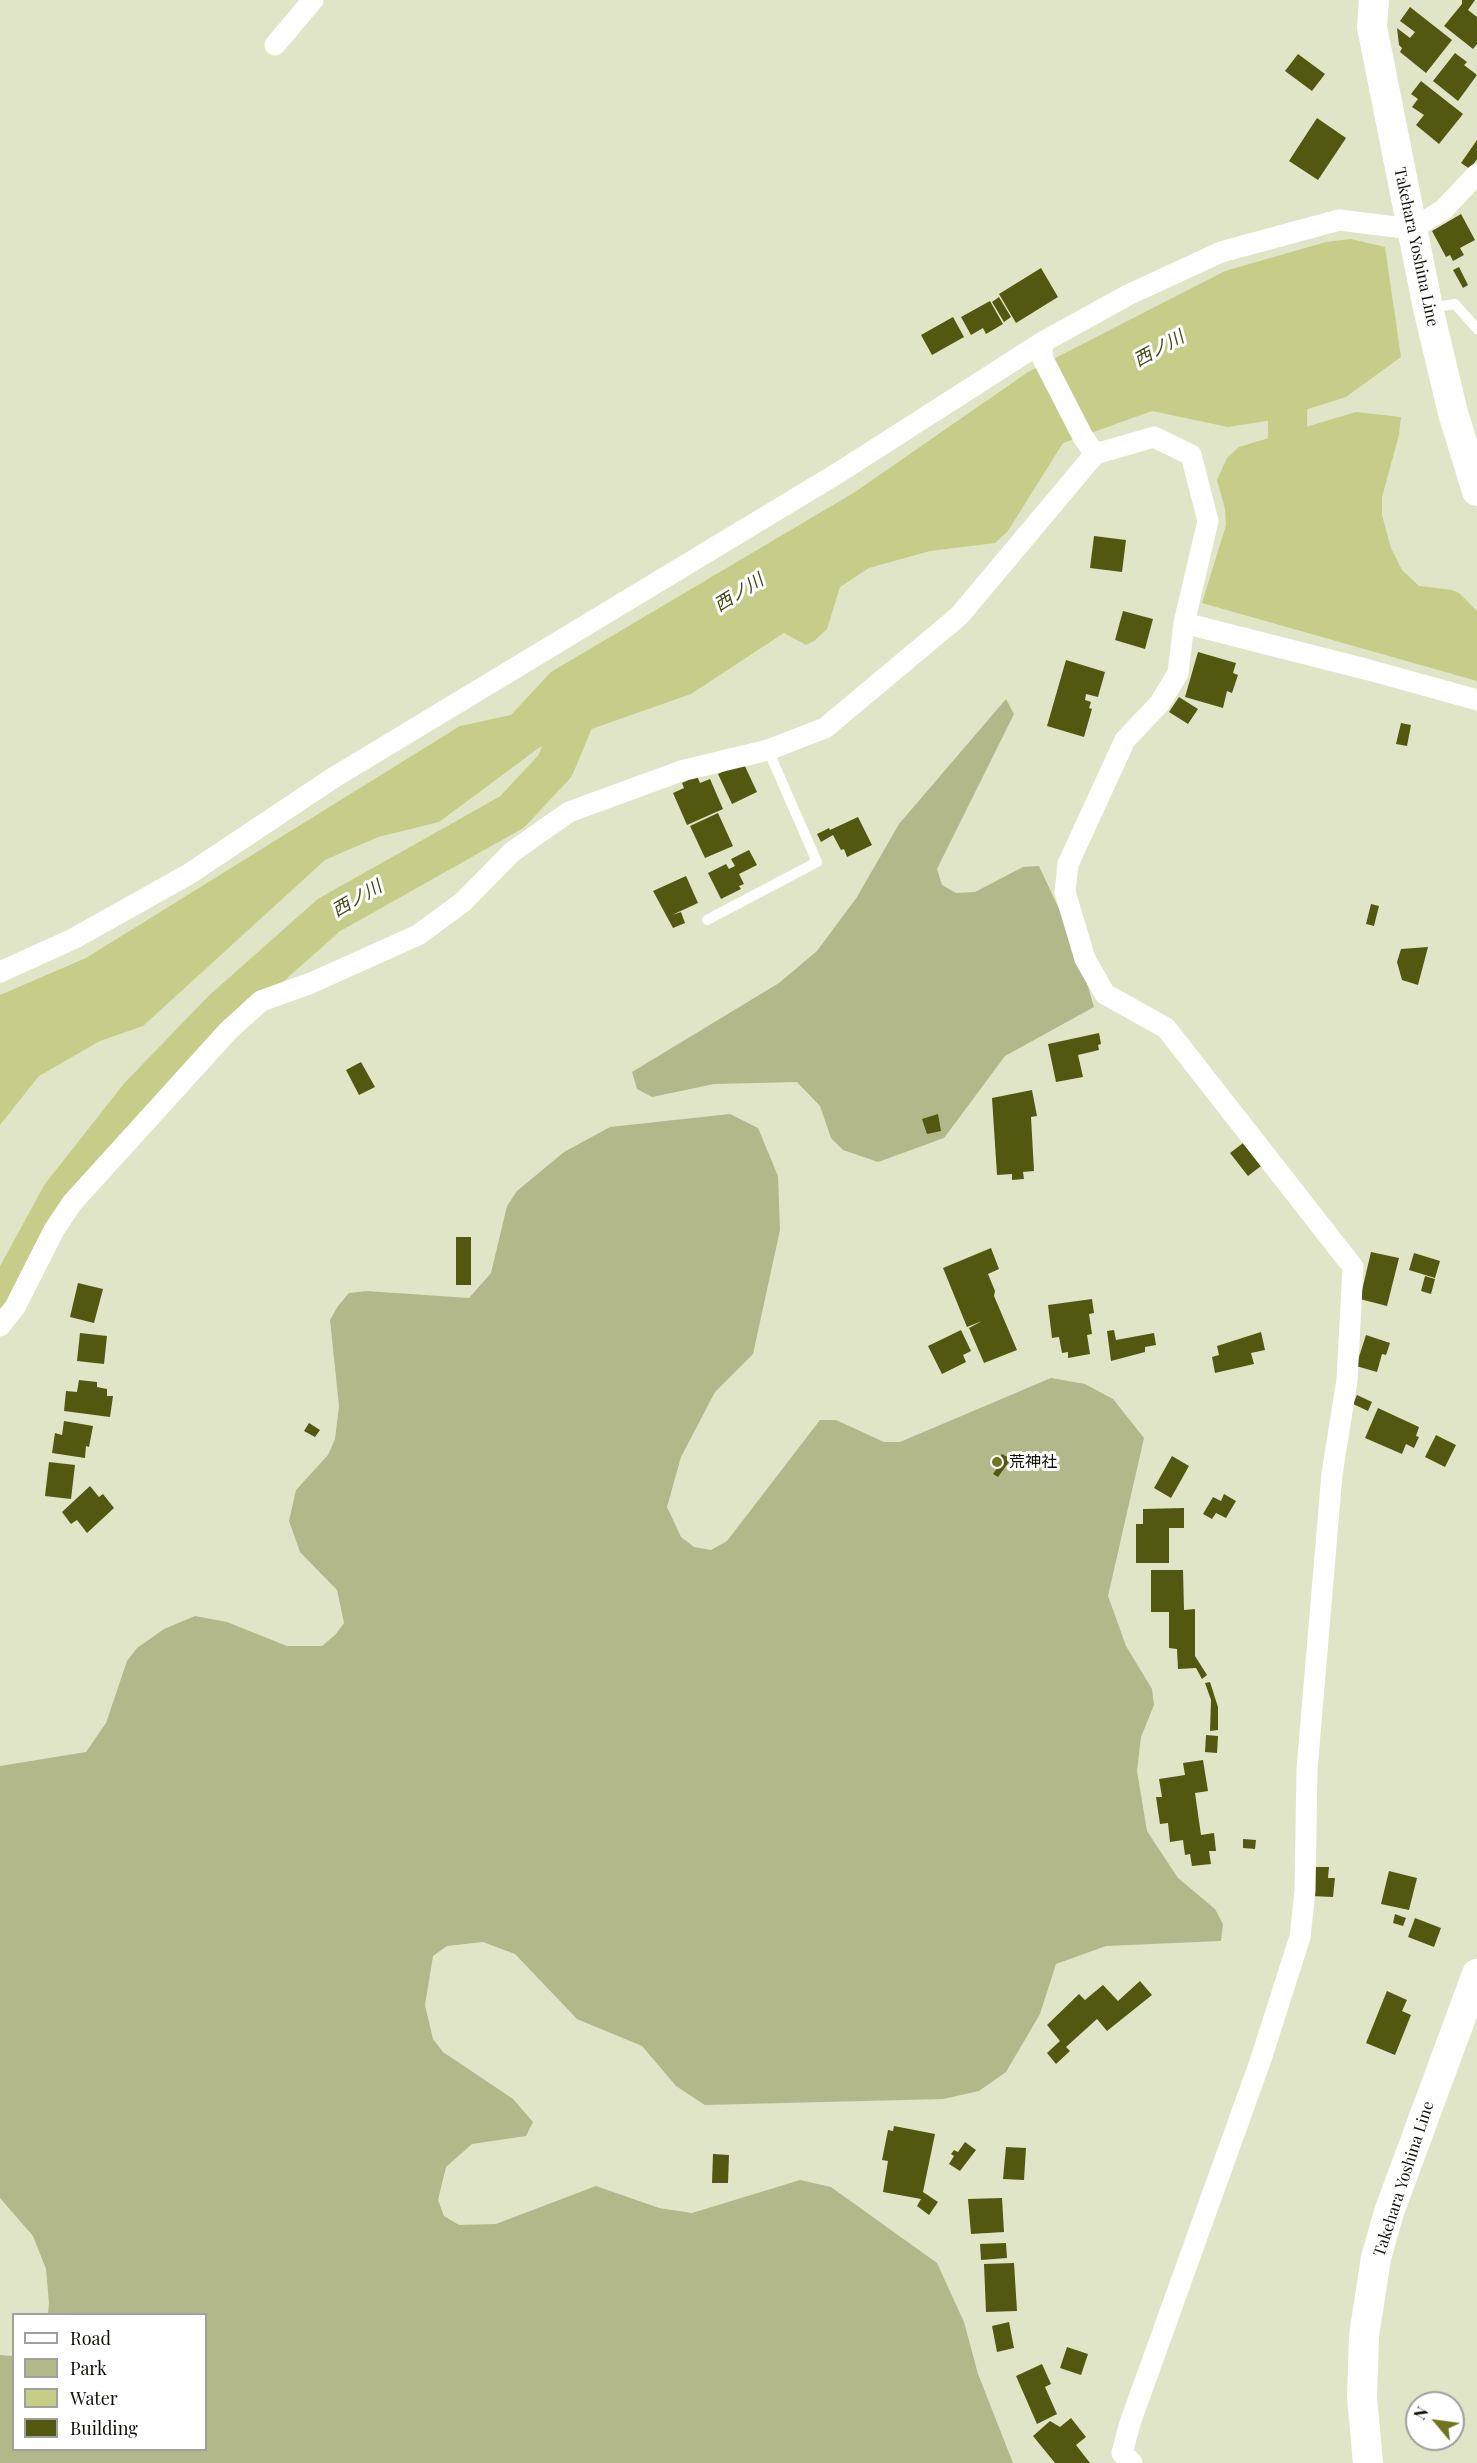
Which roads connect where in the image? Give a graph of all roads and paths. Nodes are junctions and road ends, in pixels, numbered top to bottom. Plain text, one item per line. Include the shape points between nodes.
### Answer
1 (313, 0) edge
2 (1374, 0) edge
3 (275, 45) dead end
4 (1477, 174) edge
5 (1412, 230) junction
6 (1428, 308) junction
7 (1477, 329) edge
8 (1042, 351) junction
9 (1095, 454) junction
10 (1477, 490) edge
11 (1184, 622) junction
12 (1477, 700) edge
13 (768, 750) junction
14 (706, 921) dead end
15 (0, 972) edge
16 (0, 1326) edge
17 (1477, 1974) edge
18 (1132, 2463) edge
19 (1368, 2463) edge

1 - 3 street
2 - 5 main road, Takehara Yoshina Line via 1372,27
4 - 5 street via 1443,210
5 - 6 main road, Takehara Yoshina Line
5 - 8 street via 1339,220 1221,252 1128,295
6 - 7 lane via 1455,304
6 - 10 main road, Takehara Yoshina Line via 1453,413
8 - 9 street
8 - 15 street via 333,778 189,874 73,939
9 - 11 street via 1154,437 1191,454 1208,521
9 - 13 street via 959,616 825,728
11 - 12 street
11 - 18 street via 1178,673 1160,703 1125,740 1068,864 1065,892 1085,959 1106,994 1166,1028 1353,1267 1347,1380 1332,1474 1307,1769 1305,1891 1300,1937 1260,2062 1130,2423 1122,2453
13 - 14 lane via 817,862
13 - 16 street via 681,771 569,812 512,852 463,902 418,934 261,1002 228,1031 72,1203 15,1307
17 - 19 main road, Takehara Yoshina Line via 1389,2212 1376,2258 1364,2346 1362,2397

